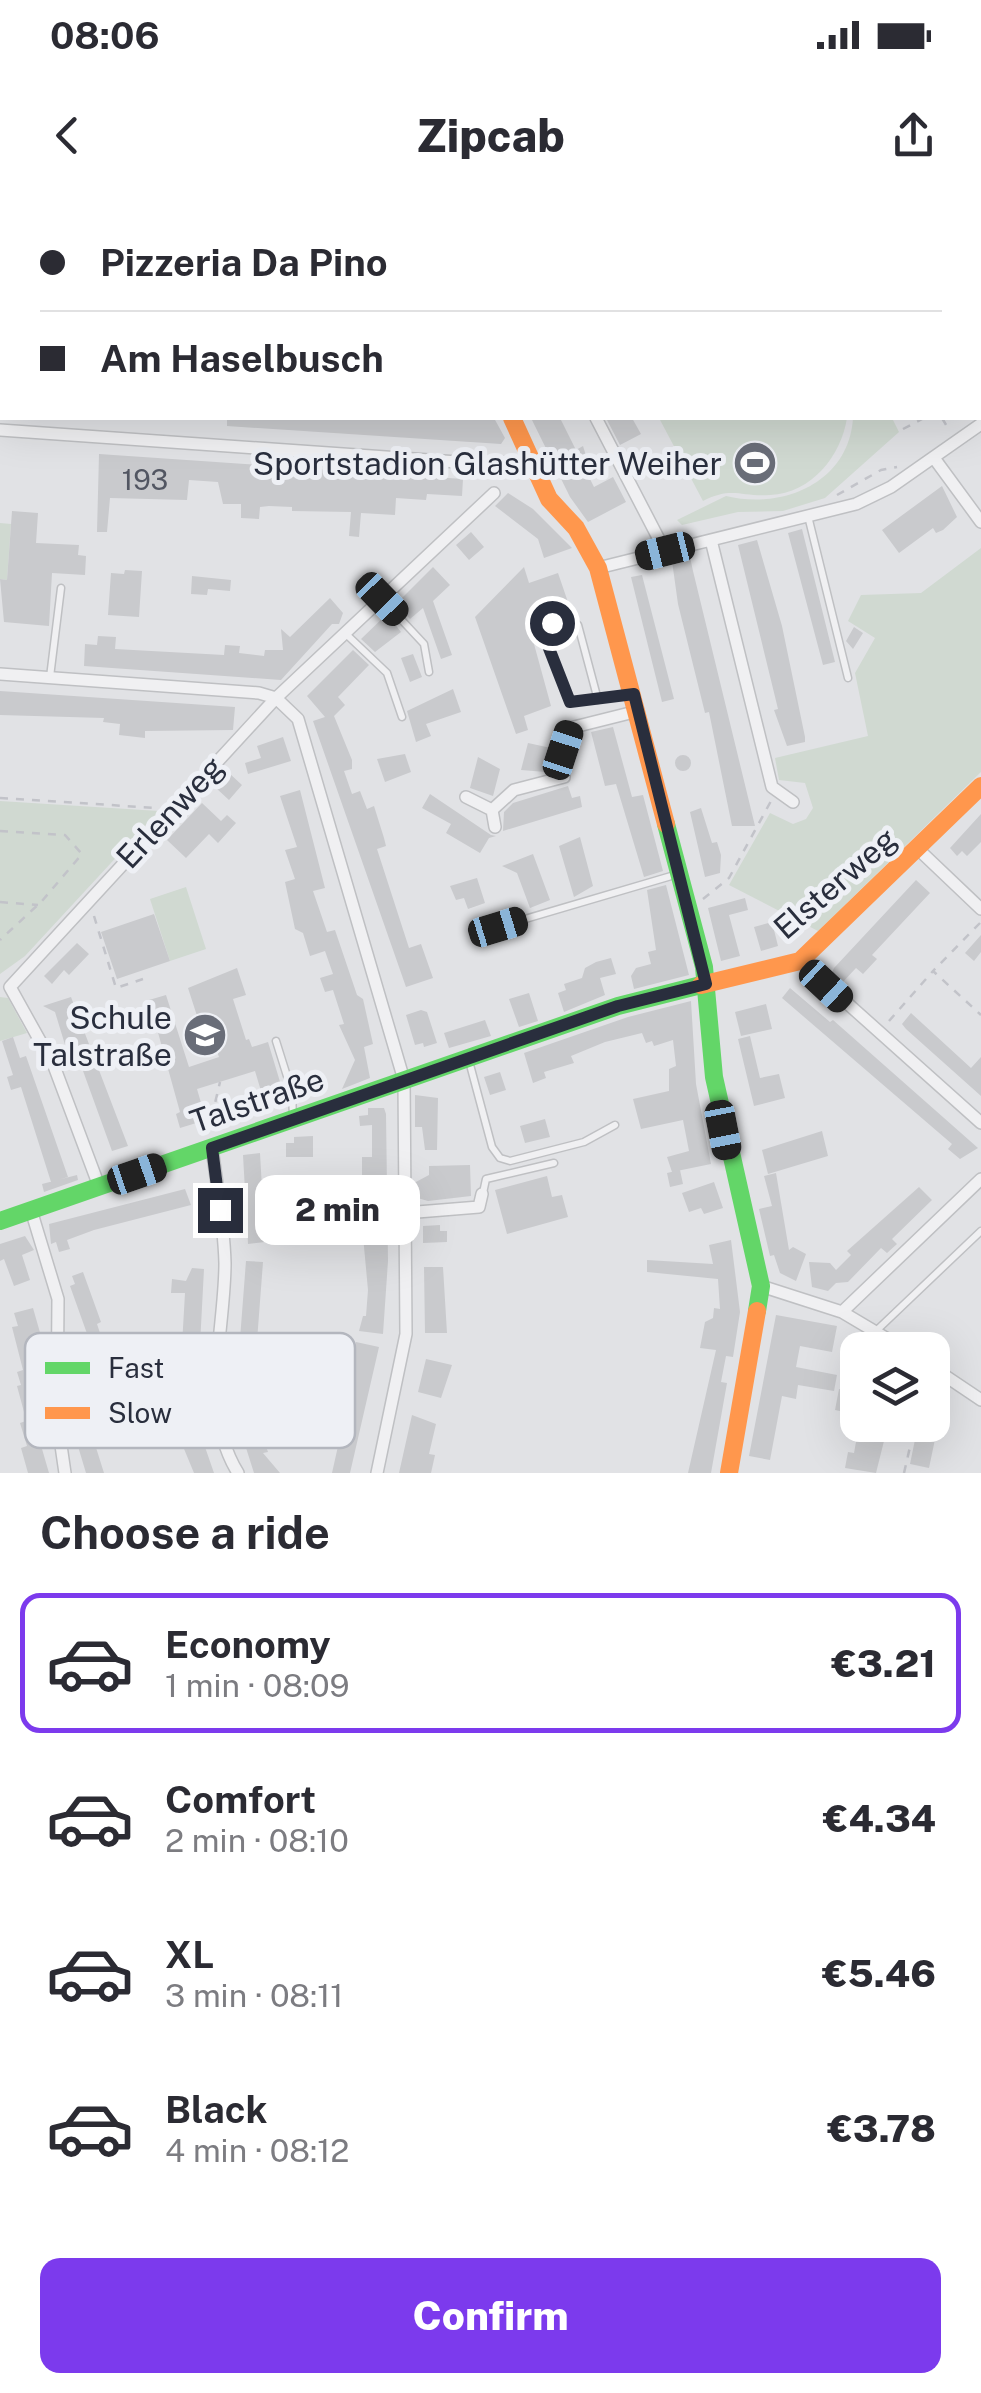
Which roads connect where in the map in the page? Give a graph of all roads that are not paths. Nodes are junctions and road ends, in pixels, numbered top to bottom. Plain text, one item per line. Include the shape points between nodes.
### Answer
1 (513, 420) edge
2 (597, 420) edge
3 (981, 424) edge
4 (0, 430) edge
5 (934, 458) junction
6 (528, 460) junction
7 (494, 493) dead end
8 (808, 516) junction
9 (981, 522) edge
10 (711, 540) junction
11 (665, 551) junction
12 (598, 568) junction
13 (61, 588) dead end
14 (382, 599) junction
15 (346, 633) junction
16 (429, 672) dead end
17 (0, 674) edge
18 (50, 677) junction
19 (848, 678) dead end
20 (276, 698) junction
21 (598, 700) junction
22 (636, 702) junction
23 (402, 717) dead end
24 (981, 786) edge
25 (466, 797) dead end
26 (792, 802) dead end
27 (492, 810) junction
28 (495, 827) dead end
29 (919, 850) junction
30 (679, 874) junction
31 (981, 909) edge
32 (498, 927) dead end
33 (800, 961) junction
34 (706, 984) junction
35 (5, 987) edge
36 (276, 1041) dead end
37 (468, 1060) junction
38 (404, 1080) junction
39 (294, 1119) junction
40 (981, 1123) edge
41 (615, 1125) dead end
42 (212, 1148) junction
43 (554, 1163) dead end
44 (981, 1179) edge
45 (99, 1186) junction
46 (482, 1194) joint
47 (31, 1210) junction
48 (405, 1213) junction
49 (0, 1221) edge
50 (981, 1232) edge
51 (761, 1286) junction
52 (842, 1312) junction
53 (876, 1331) joint
54 (58, 1333) edge
55 (221, 1333) edge
56 (950, 1379) edge
57 (981, 1400) edge
58 (61, 1448) edge
59 (225, 1448) edge
60 (65, 1473) edge
61 (238, 1473) edge
62 (377, 1473) edge
63 (729, 1473) edge

1 - 6 street
2 - 11 street
3 - 5 street
4 - 6 street via 486,464
5 - 8 street via 856,504
5 - 9 street
6 - 12 street
7 - 14 street, Erlenweg
8 - 10 street
8 - 19 lane
10 - 11 street
10 - 26 street via 776,793
11 - 12 street
12 - 22 street
13 - 18 lane
14 - 15 street, Erlenweg
14 - 16 lane via 424,644
15 - 20 street, Erlenweg
15 - 23 lane via 387,673
17 - 18 street
18 - 20 street
20 - 35 street, Erlenweg
20 - 38 street via 298,719
21 - 21 lane via 578,625 566,618 552,623 545,638 566,697
21 - 22 lane
22 - 27 street via 570,728 564,776 514,790
22 - 30 street
24 - 29 street, Elsterweg
25 - 27 street
27 - 28 street
29 - 31 street
29 - 33 street, Elsterweg
30 - 32 lane
30 - 34 street
33 - 34 street, Elsterweg
33 - 40 street
34 - 37 street, Talstraße via 618,1006
34 - 51 street via 714,1076
35 - 45 street, Erlenweg via 54,1066
36 - 39 lane
37 - 38 street, Talstraße
37 - 41 lane via 500,1158 584,1142
38 - 39 street, Talstraße
38 - 48 street
39 - 42 street, Talstraße
42 - 45 street, Talstraße
42 - 55 street via 225,1267
43 - 46 lane via 486,1179
44 - 52 street
45 - 47 street, Talstraße
46 - 48 street via 478,1207
47 - 49 street, Talstraße
47 - 54 street via 58,1299
48 - 62 street via 406,1334
50 - 53 lane
51 - 52 street
51 - 63 street
52 - 53 street
56 - 57 street
58 - 60 street
59 - 61 street

